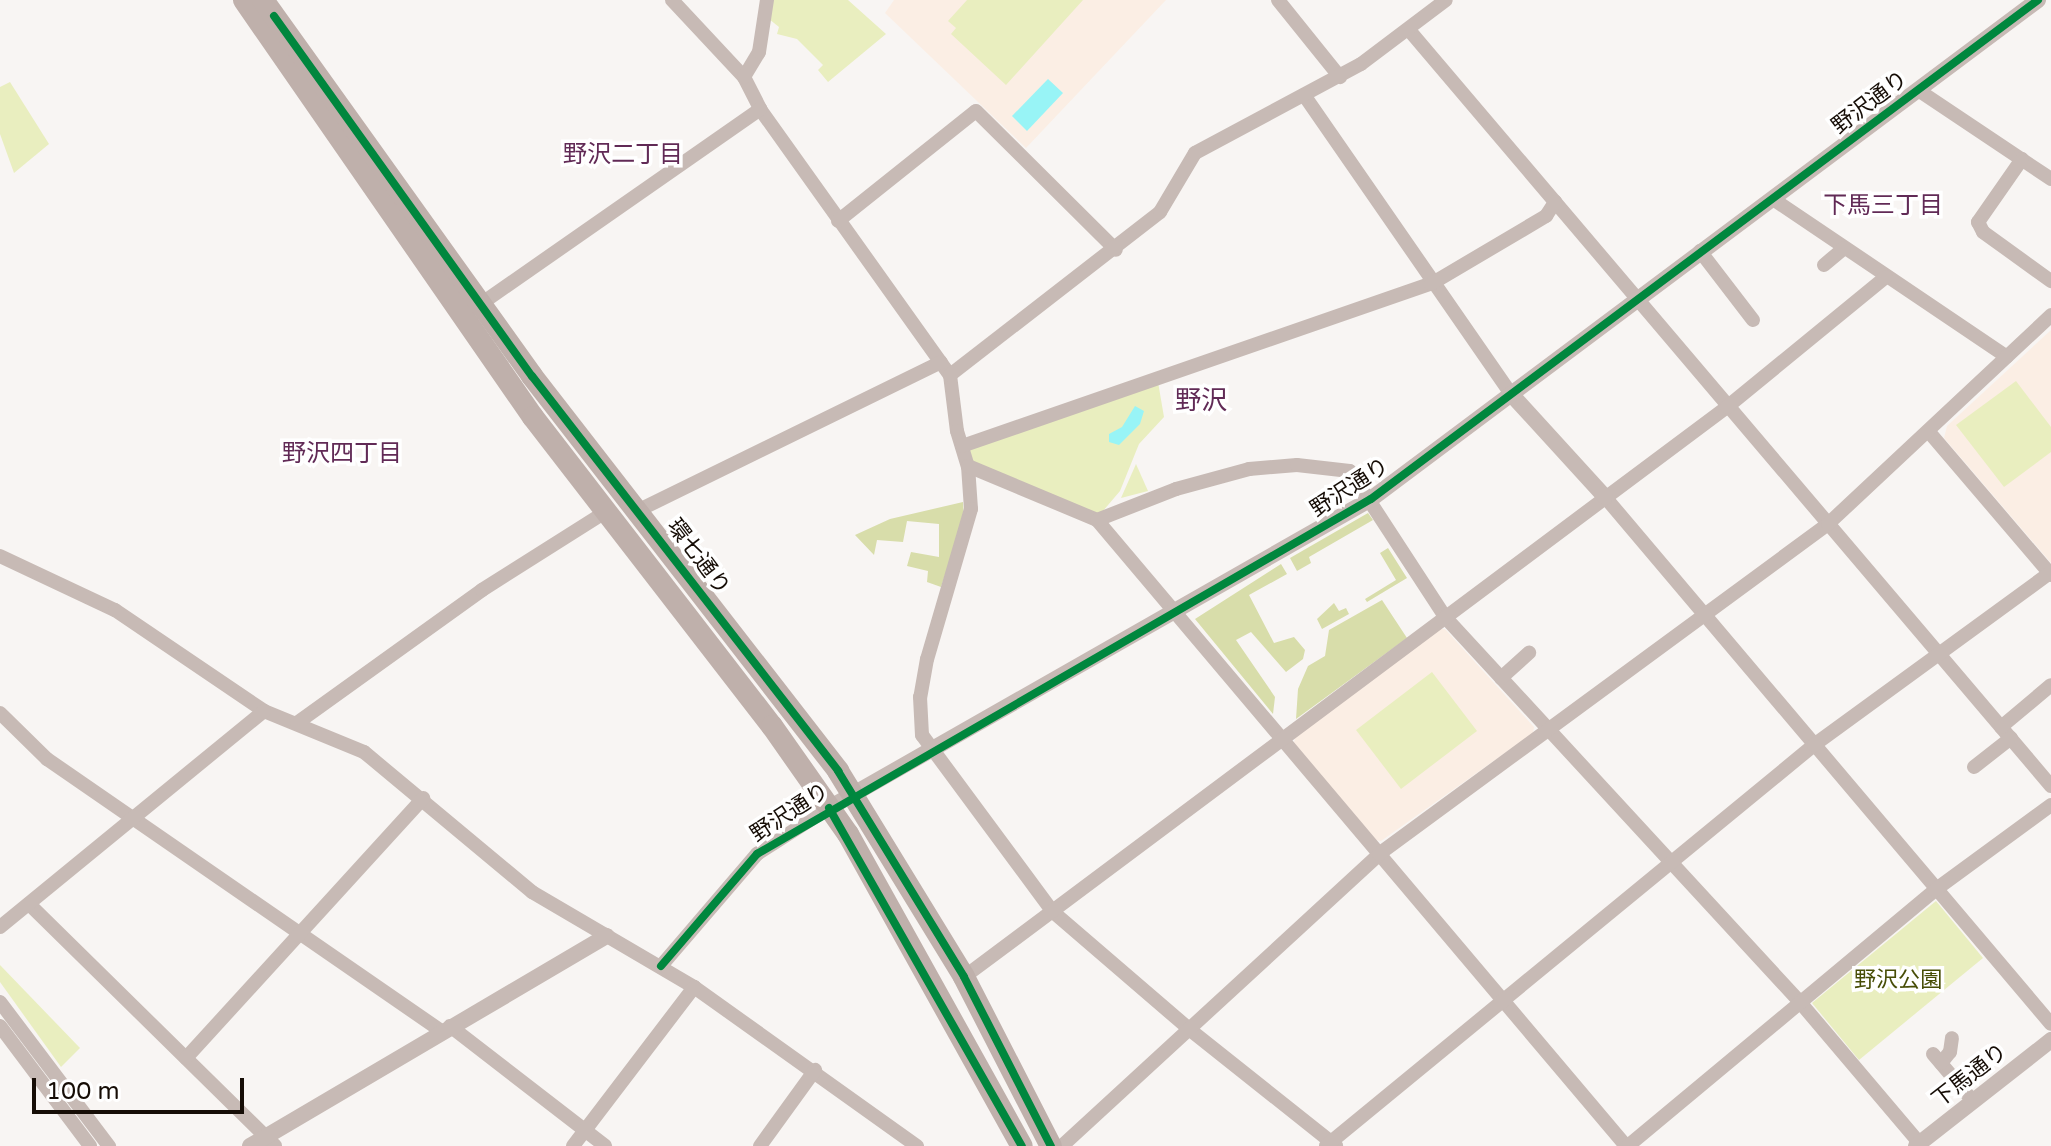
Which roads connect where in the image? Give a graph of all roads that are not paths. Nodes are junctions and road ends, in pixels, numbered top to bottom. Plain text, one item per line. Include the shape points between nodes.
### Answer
1 (229, 0) edge
2 (244, 0) edge
3 (672, 0) edge
4 (767, 0) edge
5 (1278, 0) edge
6 (1446, 0) edge
7 (2038, 0) edge
8 (268, 10) edge
9 (1409, 30) junction
10 (744, 77) junction
11 (1340, 77) junction
12 (1918, 90) junction
13 (1304, 95) junction
14 (760, 109) junction
15 (2022, 159) junction
16 (2051, 179) edge
17 (1773, 199) junction
18 (1555, 202) junction
19 (838, 221) junction
20 (1844, 248) junction
21 (1116, 250) junction
22 (1700, 251) junction
23 (1824, 265) dead end
24 (1886, 277) junction
25 (2051, 281) edge
26 (1431, 284) junction
27 (1638, 300) junction
28 (481, 304) junction
29 (2051, 315) edge
30 (462, 317) junction
31 (1753, 320) dead end
32 (2007, 357) junction
33 (946, 369) junction
34 (1511, 394) junction
35 (1727, 407) junction
36 (1929, 432) junction
37 (962, 446) junction
38 (968, 466) junction
39 (1605, 497) junction
40 (1371, 499) junction
41 (639, 510) junction
42 (607, 511) junction
43 (1097, 520) junction
44 (1828, 524) junction
45 (0, 556) edge
46 (2050, 574) edge
47 (1175, 613) junction
48 (1445, 617) junction
49 (1705, 617) junction
50 (1529, 653) dead end
51 (1939, 654) junction
52 (1501, 678) junction
53 (2051, 685) edge
54 (264, 711) junction
55 (0, 713) edge
56 (297, 723) junction
57 (1549, 729) junction
58 (2006, 733) junction
59 (1282, 738) junction
60 (1814, 745) junction
61 (931, 750) junction
62 (1974, 767) dead end
63 (2051, 786) edge
64 (854, 794) junction
65 (423, 798) junction
66 (2051, 805) edge
67 (829, 808) junction
68 (134, 817) junction
69 (1379, 854) junction
70 (1671, 862) junction
71 (1935, 890) junction
72 (29, 904) junction
73 (1052, 911) junction
74 (0, 927) edge
75 (300, 934) junction
76 (607, 936) junction
77 (661, 966) junction
78 (964, 977) junction
79 (694, 987) junction
80 (1500, 1000) junction
81 (1799, 1001) junction
82 (0, 1002) edge
83 (2051, 1024) edge
84 (0, 1026) edge
85 (446, 1028) junction
86 (1189, 1029) junction
87 (1952, 1038) dead end
88 (2051, 1040) edge
89 (186, 1058) junction
90 (815, 1070) junction
91 (1973, 1101) junction
92 (585, 1131) junction
93 (270, 1141) edge
94 (1331, 1144) edge
95 (1920, 1145) edge
96 (90, 1146) edge
97 (109, 1146) edge
98 (250, 1146) edge
99 (573, 1146) edge
100 (605, 1146) edge
101 (760, 1146) edge
102 (917, 1146) edge
103 (1022, 1146) edge
104 (1051, 1146) edge
105 (1062, 1146) edge
106 (1627, 1146) edge

1 - 8 main road via 238,12
2 - 8 main road, 環七通り
3 - 10 street
4 - 10 street via 759,52
5 - 11 street
6 - 9 street
7 - 12 street, 野沢通り
8 - 28 main road, 環七通り
8 - 30 main road, 環七通り
9 - 11 street
9 - 18 street
10 - 14 street
11 - 13 street
12 - 15 street
12 - 17 street, 野沢通り
13 - 21 street via 1188,159 1160,212
13 - 26 street
14 - 19 street
14 - 28 street
15 - 16 street
15 - 25 street via 1978,222 1983,232
17 - 20 street
17 - 22 street, 野沢通り
18 - 26 street via 1546,216
18 - 27 street
19 - 21 street via 976,111
19 - 33 street
20 - 23 street
20 - 24 street
21 - 33 street
22 - 27 street, 野沢通り
22 - 31 street
24 - 32 street
24 - 35 street
26 - 34 street
26 - 37 street
27 - 34 street, 野沢通り
27 - 35 street
28 - 30 street
28 - 41 main road, 環七通り
29 - 32 street
30 - 42 main road, 環七通り
32 - 36 street
33 - 37 street
33 - 41 street
34 - 39 street
34 - 40 street, 野沢通り
35 - 39 street
35 - 44 street
36 - 44 street
36 - 46 street
37 - 38 street
38 - 43 street
38 - 61 street via 971,509 920,697 922,735
39 - 48 street
39 - 49 street
40 - 43 street via 1350,471 1273,467 1176,489
40 - 47 street, 野沢通り
40 - 48 street
41 - 64 main road, 環七通り
42 - 56 street via 482,590
42 - 67 main road, 環七通り
43 - 47 street
44 - 49 street
44 - 51 street
45 - 54 street via 115,610
46 - 51 street
47 - 59 street
47 - 61 street, 野沢通り
48 - 52 street
48 - 59 street
49 - 57 street
49 - 60 street
50 - 52 street
51 - 58 street
51 - 60 street
52 - 57 street
53 - 58 street
54 - 56 street
54 - 68 street
55 - 68 street via 47,759
56 - 65 street via 364,752
57 - 69 street
57 - 70 street
58 - 62 street
58 - 63 street
59 - 69 street
59 - 73 street
60 - 70 street
60 - 71 street
61 - 64 street, 野沢通り
61 - 73 street
64 - 67 street, 野沢通り
64 - 78 main road, 環七通り
65 - 75 street
65 - 76 street via 532,892
66 - 71 street
67 - 77 street, 野沢通り via 757,854
67 - 103 main road, 環七通り
68 - 72 street
68 - 75 street
69 - 80 street
69 - 86 street
70 - 80 street
70 - 81 street
71 - 81 street
71 - 83 street
72 - 74 street
72 - 89 street
73 - 78 street
73 - 86 street
75 - 85 street
75 - 89 street
76 - 77 street
76 - 85 street
77 - 79 street
78 - 104 main road, 環七通り
79 - 90 street
79 - 92 street
80 - 94 street
80 - 106 street
81 - 95 street
81 - 106 street
82 - 97 street
84 - 96 street
85 - 92 street
85 - 93 street
86 - 94 street
86 - 105 street
87 - 91 street via 1950,1052 1937,1058
88 - 91 street, 下馬通り
89 - 93 street
90 - 101 street
90 - 102 street
91 - 95 street, 下馬通り
92 - 99 street
92 - 100 street
93 - 98 street

